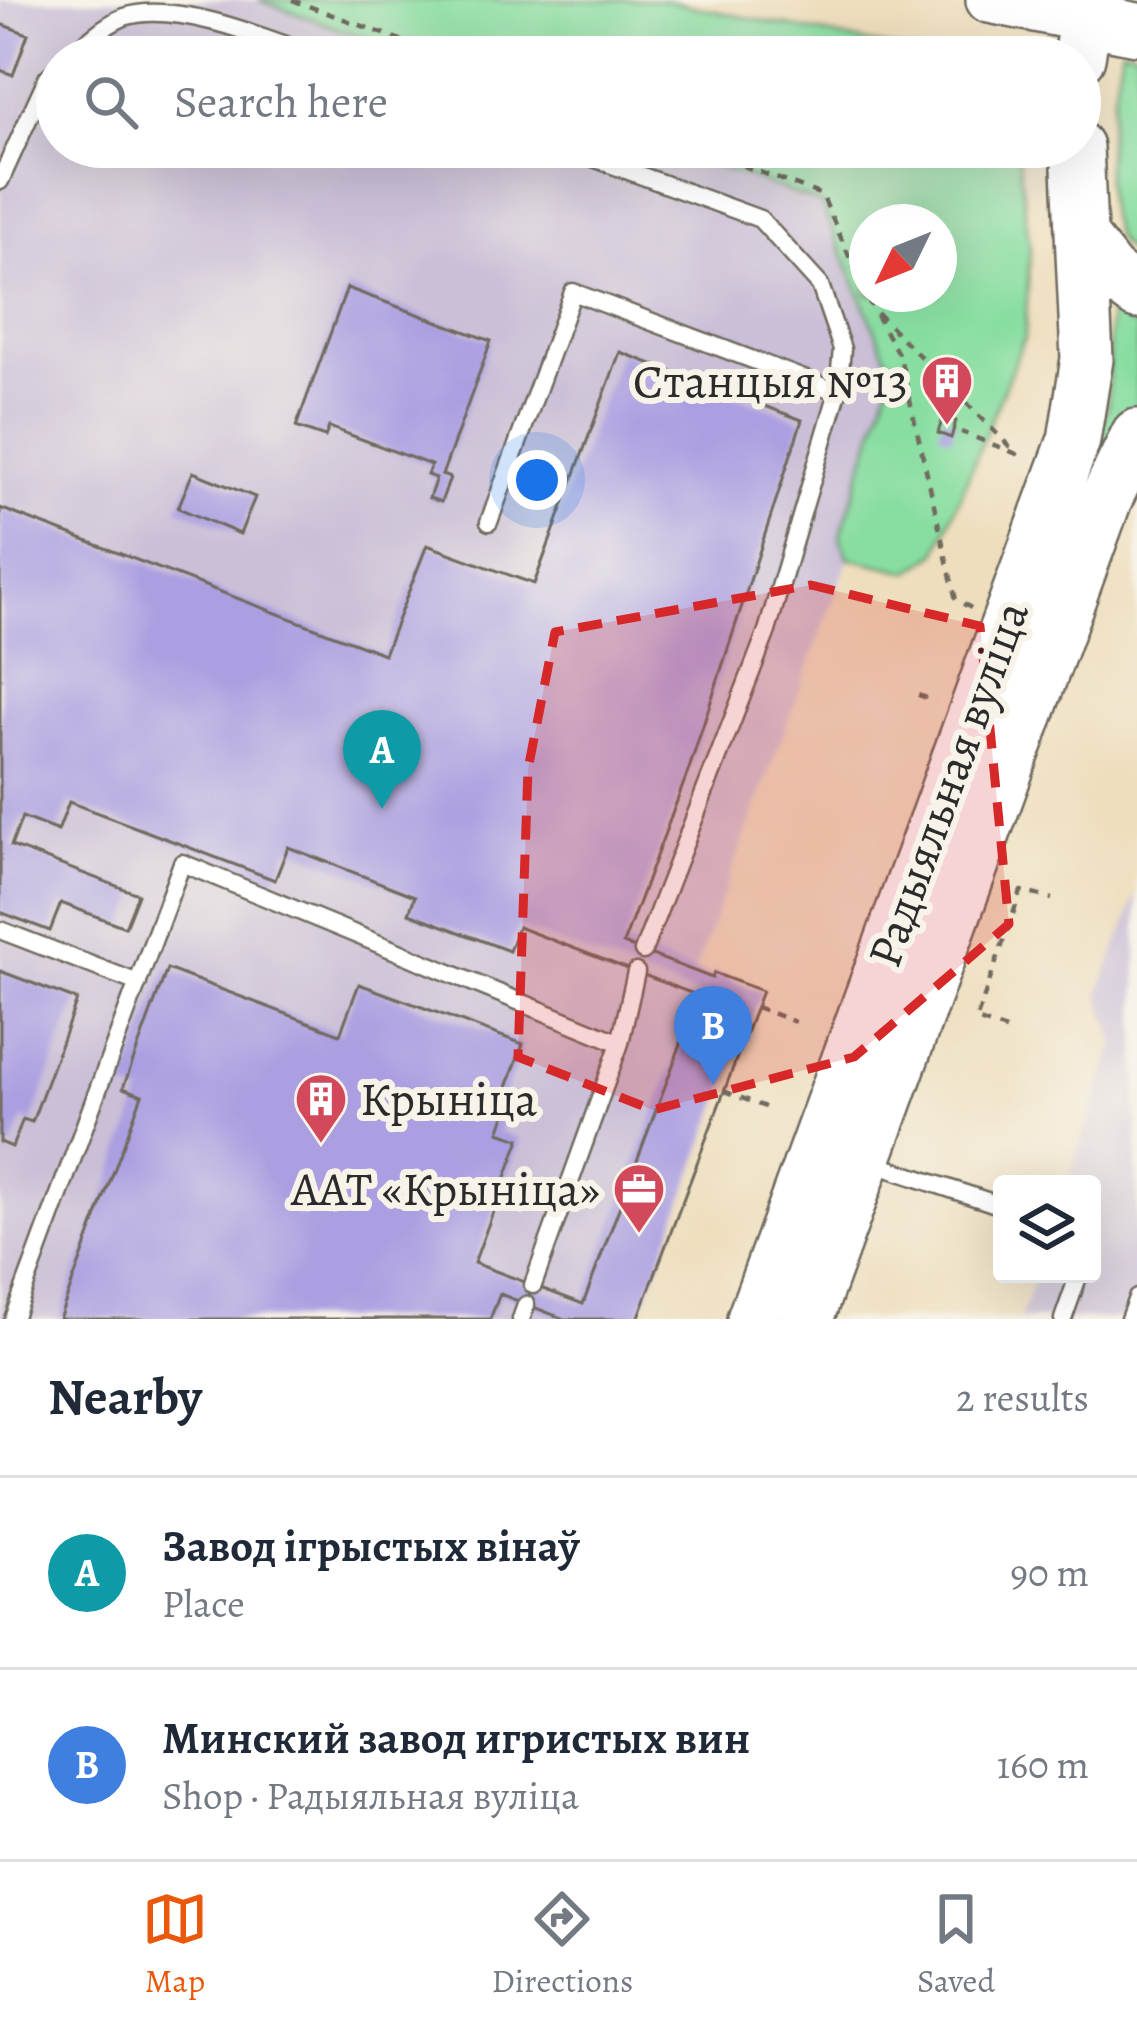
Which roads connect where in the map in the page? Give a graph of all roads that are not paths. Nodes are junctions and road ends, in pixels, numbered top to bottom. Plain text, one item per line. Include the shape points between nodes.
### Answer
1 (987, 13) edge
2 (1084, 25) edge
3 (1137, 29) edge
4 (99, 36) edge
5 (260, 36) edge
6 (36, 96) edge
7 (7, 143) edge
8 (620, 168) edge
9 (1078, 168) edge
10 (0, 181) edge
11 (1083, 239) junction
12 (1137, 293) edge
13 (838, 392) junction
14 (1137, 435) edge
15 (488, 522) dead end
16 (0, 930) edge
17 (643, 951) dead end
18 (636, 971) dead end
19 (138, 983) junction
20 (620, 1043) junction
21 (865, 1160) junction
22 (993, 1203) edge
23 (1076, 1283) edge
24 (533, 1285) dead end
25 (1137, 1298) edge
26 (13, 1319) edge
27 (752, 1319) edge
28 (807, 1319) edge
29 (1063, 1319) edge
30 (1130, 1319) edge

1 - 2 main road
2 - 3 main road
4 - 5 lane via 125,17 160,12
6 - 7 lane
7 - 10 lane
8 - 13 lane via 760,219 820,285 842,349
9 - 11 main road, Радыяльная вуліца
11 - 12 main road
11 - 27 main road, Радыяльная вуліца via 1088,359 1074,440
13 - 15 lane via 573,292
13 - 17 lane via 766,631
14 - 21 main road, Радыяльная вуліца via 1106,499
16 - 19 lane
18 - 20 lane
19 - 20 lane via 182,863
19 - 26 lane
20 - 24 lane
21 - 22 lane
21 - 28 main road, Радыяльная вуліца
23 - 29 lane
25 - 30 lane

